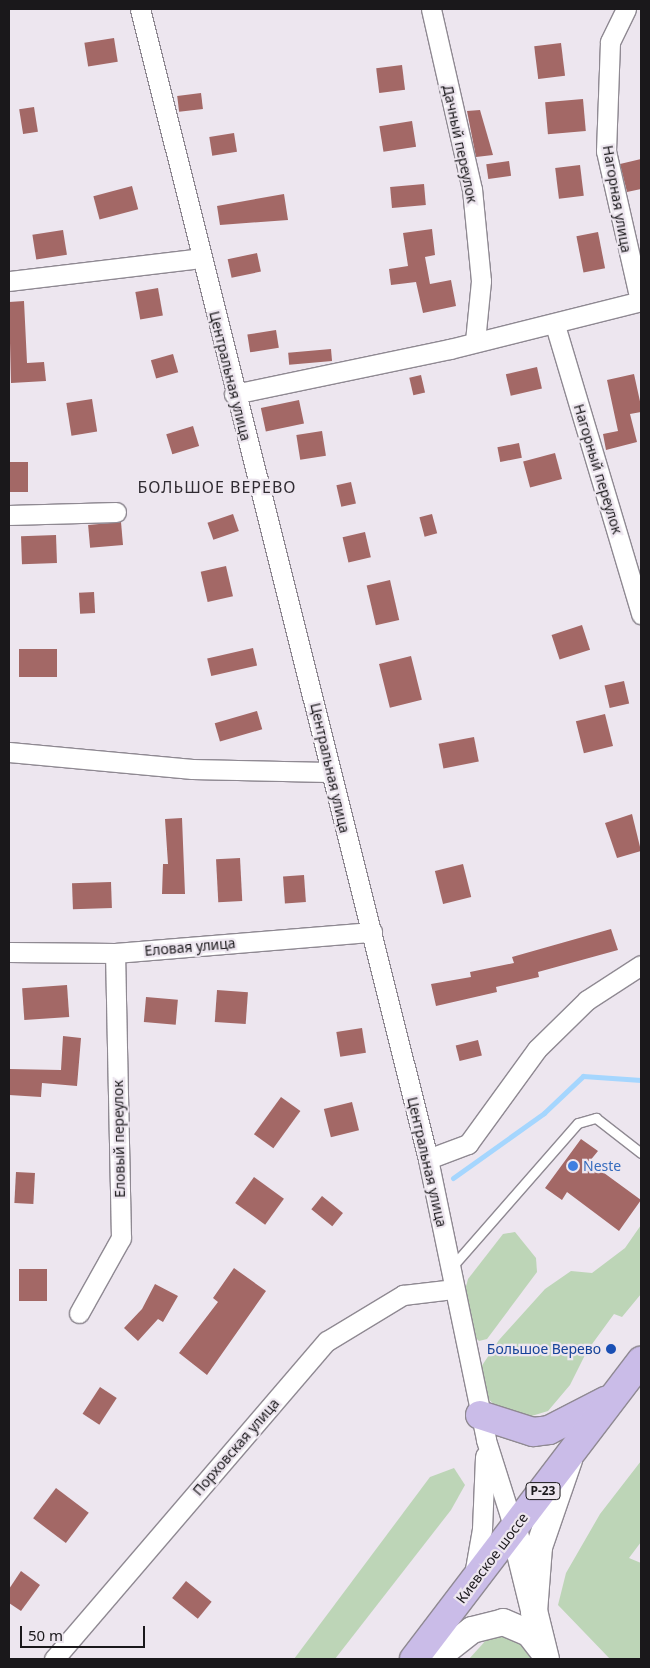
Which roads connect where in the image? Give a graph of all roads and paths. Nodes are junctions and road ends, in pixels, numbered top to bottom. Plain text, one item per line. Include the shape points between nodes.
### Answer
1 (140, 9) edge
2 (431, 9) edge
3 (626, 9) edge
4 (202, 258) junction
5 (9, 281) edge
6 (640, 301) edge
7 (555, 325) junction
8 (475, 341) junction
9 (234, 394) junction
10 (116, 512) dead end
11 (9, 515) edge
12 (641, 614) edge
13 (9, 752) edge
14 (328, 772) junction
15 (372, 932) junction
16 (9, 952) edge
17 (114, 953) junction
18 (641, 965) edge
19 (641, 1154) edge
20 (428, 1159) junction
21 (450, 1269) junction
22 (453, 1289) junction
23 (79, 1313) dead end
24 (641, 1361) edge
25 (613, 1397) junction
26 (483, 1427) junction
27 (572, 1453) junction
28 (514, 1529) junction
29 (472, 1584) junction
30 (534, 1612) junction
31 (545, 1655) edge
32 (54, 1659) edge
33 (414, 1659) edge
34 (435, 1659) edge

1 - 4 street, Центральная улица
2 - 8 street, Дачный переулок via 472,189 481,281
3 - 6 street, Нагорная улица via 610,42 606,151
4 - 5 street
4 - 9 street, Центральная улица
6 - 7 street
7 - 8 street
7 - 12 street, Нагорный переулок
8 - 9 street
9 - 14 street, Центральная улица via 317,706
10 - 11 street
13 - 14 street via 192,769
14 - 15 street, Центральная улица
15 - 17 street, Еловая улица
15 - 20 street, Центральная улица
16 - 17 street, Еловая улица
17 - 23 street, Еловый переулок via 121,1238
18 - 20 street via 587,1000 536,1049 468,1144
19 - 21 lane via 596,1118 578,1123
20 - 21 street, Центральная улица
21 - 22 street, Центральная улица
22 - 26 street, Центральная улица via 472,1363
22 - 32 street, Порховская улица via 403,1295 327,1341
24 - 25 main road, Киевское шоссе / Р-23
25 - 26 main road via 549,1430 533,1432
25 - 27 main road, Киевское шоссе / Р-23
26 - 28 street, Центральная улица
26 - 29 street via 482,1530
27 - 28 main road, Киевское шоссе / Р-23
27 - 30 street via 538,1547
28 - 29 main road, Киевское шоссе / Р-23
28 - 30 street
29 - 33 main road, Киевское шоссе / Р-23
30 - 31 street
31 - 34 street via 529,1633 503,1622 472,1630

